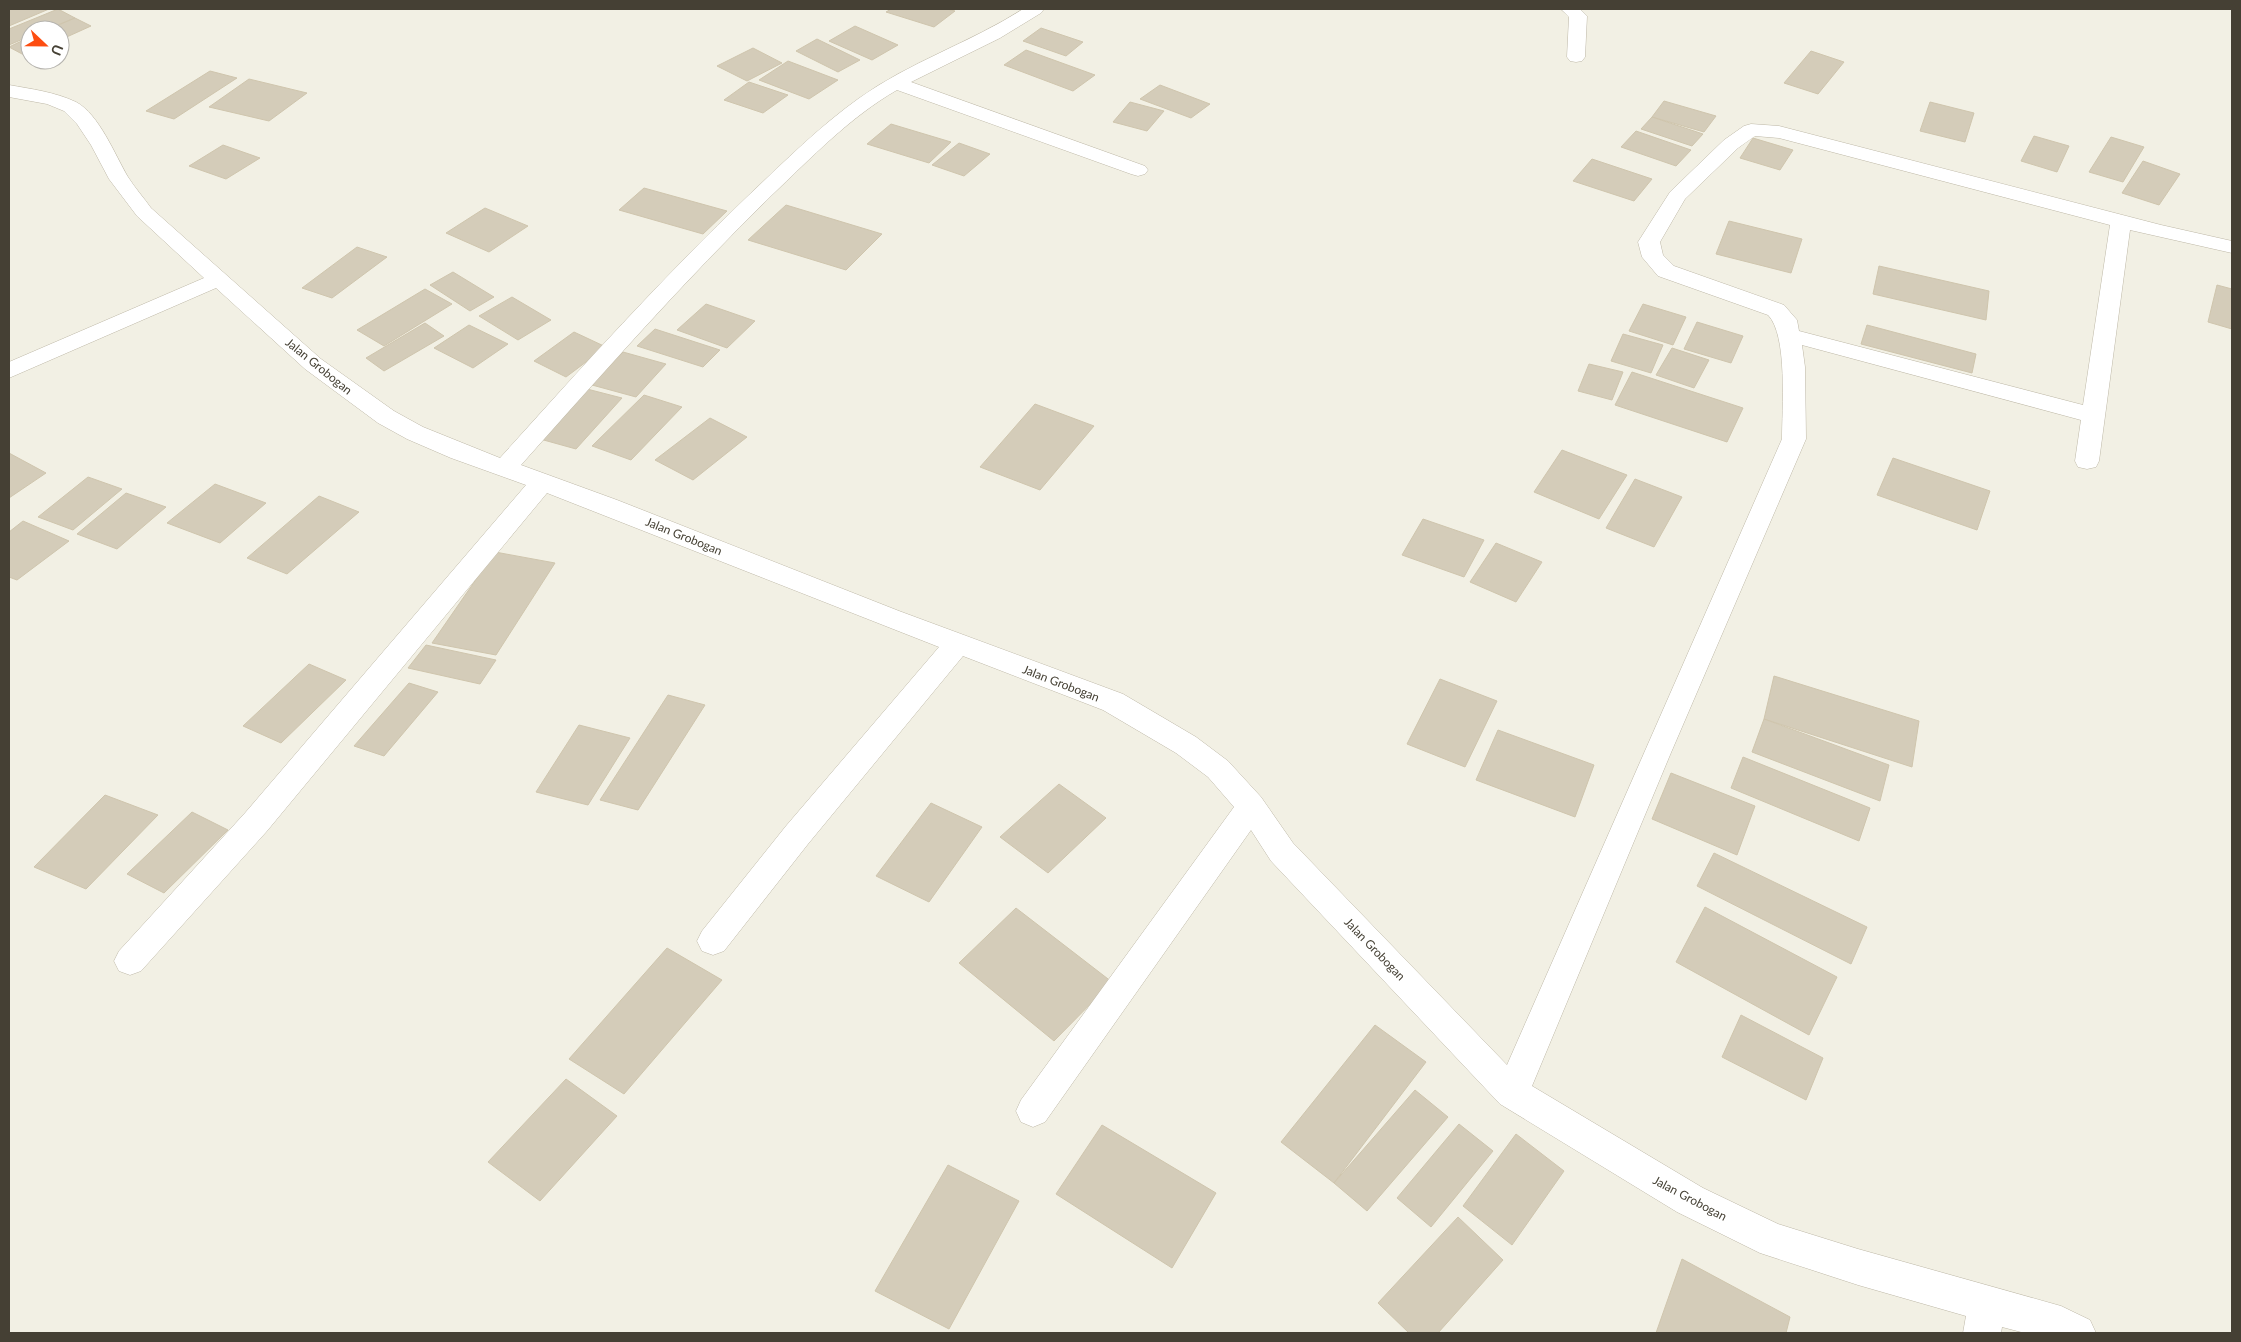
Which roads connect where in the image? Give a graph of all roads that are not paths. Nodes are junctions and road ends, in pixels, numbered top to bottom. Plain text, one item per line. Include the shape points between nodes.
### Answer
1 (1035, 9) edge
2 (1570, 9) edge
3 (1576, 57) dead end
4 (895, 83) junction
5 (9, 91) edge
6 (1138, 170) dead end
7 (2121, 221) junction
8 (2232, 247) edge
9 (219, 279) junction
10 (1789, 335) junction
11 (9, 371) edge
12 (2093, 415) junction
13 (2087, 461) dead end
14 (504, 469) junction
15 (542, 483) junction
16 (958, 644) junction
17 (1251, 806) junction
18 (713, 941) dead end
19 (130, 961) dead end
20 (1512, 1093) junction
21 (1034, 1111) dead end
22 (1984, 1318) edge
23 (2077, 1333) edge

1 - 4 street via 999,31
2 - 3 street via 1578,16
4 - 6 street
4 - 14 street via 841,122 709,244
5 - 9 street, Jalan Grobogan via 52,99 71,107 84,120 119,179 144,212
7 - 8 street
7 - 10 street via 1779,132 1751,130 1731,144 1677,196 1649,242 1654,257 1666,271 1776,310 1786,320
7 - 12 street
9 - 11 street
9 - 14 street, Jalan Grobogan via 313,364 386,417 415,433
10 - 12 street
10 - 20 street via 1794,367 1794,439
12 - 13 street
14 - 15 street, Jalan Grobogan
15 - 16 street, Jalan Grobogan
15 - 19 street via 256,822
16 - 17 street, Jalan Grobogan via 1113,702 1186,745 1218,770
16 - 18 street via 797,835
17 - 20 street, Jalan Grobogan via 1282,852
17 - 21 street
20 - 22 street, Jalan Grobogan via 1690,1200 1773,1240 1858,1267
22 - 23 street, Jalan Grobogan via 2061,1325

